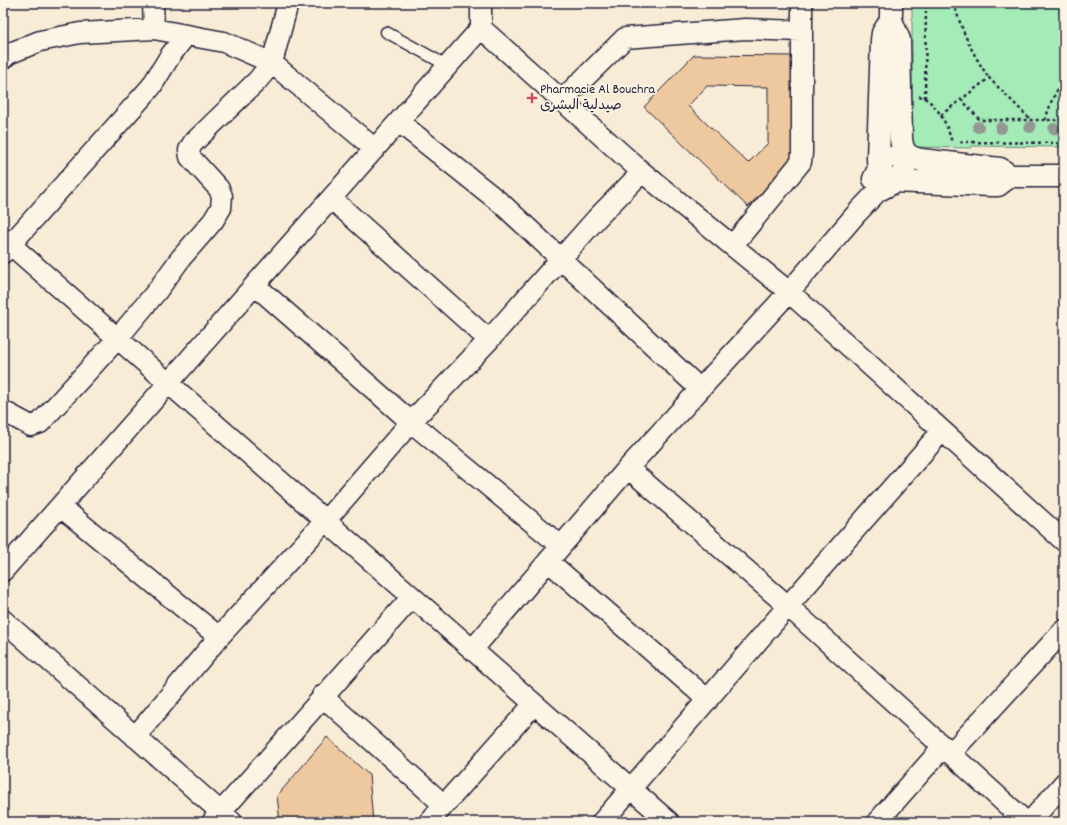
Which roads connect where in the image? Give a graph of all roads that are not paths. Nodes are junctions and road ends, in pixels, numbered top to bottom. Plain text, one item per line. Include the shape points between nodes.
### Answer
1 (154, 3) edge
2 (286, 3) edge
3 (481, 3) edge
4 (802, 3) edge
5 (891, 12) edge
6 (481, 28) junction
7 (154, 29) junction
8 (801, 31) junction
9 (386, 32) dead end
10 (186, 35) junction
11 (3, 59) edge
12 (272, 63) junction
13 (448, 66) junction
14 (562, 100) junction
15 (399, 122) junction
16 (375, 149) junction
17 (907, 156) junction
18 (878, 167) junction
19 (642, 172) junction
20 (1010, 176) junction
21 (1064, 176) edge
22 (898, 181) junction
23 (332, 199) junction
24 (856, 213) junction
25 (6, 245) edge
26 (733, 245) junction
27 (562, 260) junction
28 (256, 286) junction
29 (789, 292) junction
30 (117, 339) junction
31 (489, 340) junction
32 (167, 383) junction
33 (700, 389) junction
34 (3, 411) edge
35 (411, 422) junction
36 (942, 431) junction
37 (628, 468) junction
38 (61, 507) junction
39 (326, 520) junction
40 (1064, 541) edge
41 (561, 546) junction
42 (548, 561) junction
43 (3, 571) edge
44 (412, 597) junction
45 (788, 606) junction
46 (3, 620) edge
47 (1064, 630) edge
48 (219, 637) junction
49 (473, 649) junction
50 (322, 696) junction
51 (708, 700) junction
52 (534, 704) junction
53 (135, 737) junction
54 (948, 750) junction
55 (1064, 783) edge
56 (631, 790) junction
57 (444, 805) junction
58 (222, 819) edge
59 (428, 822) edge
60 (602, 822) edge
61 (669, 822) edge
62 (877, 822) edge
63 (1026, 822) edge
64 (1030, 822) edge

1 - 7 street
2 - 12 street
3 - 6 street
4 - 8 street
5 - 17 street via 899,40 901,139
5 - 18 street via 882,40
6 - 13 street
6 - 14 street
7 - 10 street
7 - 11 street via 80,33 40,41 8,54
8 - 14 street via 746,29 625,38
8 - 26 street via 801,162
9 - 13 lane
10 - 12 street via 224,42
10 - 25 street via 151,87
12 - 16 street
12 - 30 street via 258,82 193,143 189,150 190,157 219,189 222,196 221,208
13 - 15 street
14 - 19 street
15 - 16 street
15 - 27 street via 502,204
16 - 23 street
17 - 18 street via 886,158
17 - 20 street via 929,162 952,153 1000,169
17 - 22 street
18 - 22 street via 884,178
18 - 24 street
19 - 26 street
19 - 27 street via 597,218
20 - 21 street
20 - 22 street via 1005,182 991,185
22 - 24 street via 877,192
23 - 28 street
23 - 31 street
24 - 29 street
25 - 30 street
26 - 29 street
27 - 31 street
27 - 33 street
28 - 32 street
28 - 35 street
29 - 33 street
29 - 36 street
30 - 32 street
30 - 34 street via 40,423 31,426
31 - 35 street
32 - 38 street
32 - 39 street
33 - 37 street
35 - 39 street
35 - 41 street
36 - 40 street
36 - 45 street
37 - 41 street
37 - 45 street
38 - 43 street
38 - 48 street
39 - 44 street
39 - 48 street
41 - 42 street
42 - 49 street
42 - 51 street
44 - 49 street
44 - 50 street
45 - 51 street
45 - 54 street
46 - 53 street
47 - 54 street
48 - 53 street
49 - 52 street
50 - 57 street
50 - 58 street
51 - 56 street
52 - 56 street
52 - 57 street
53 - 58 street
54 - 62 street
54 - 63 street
55 - 64 street
56 - 60 street
56 - 61 street
57 - 59 street

